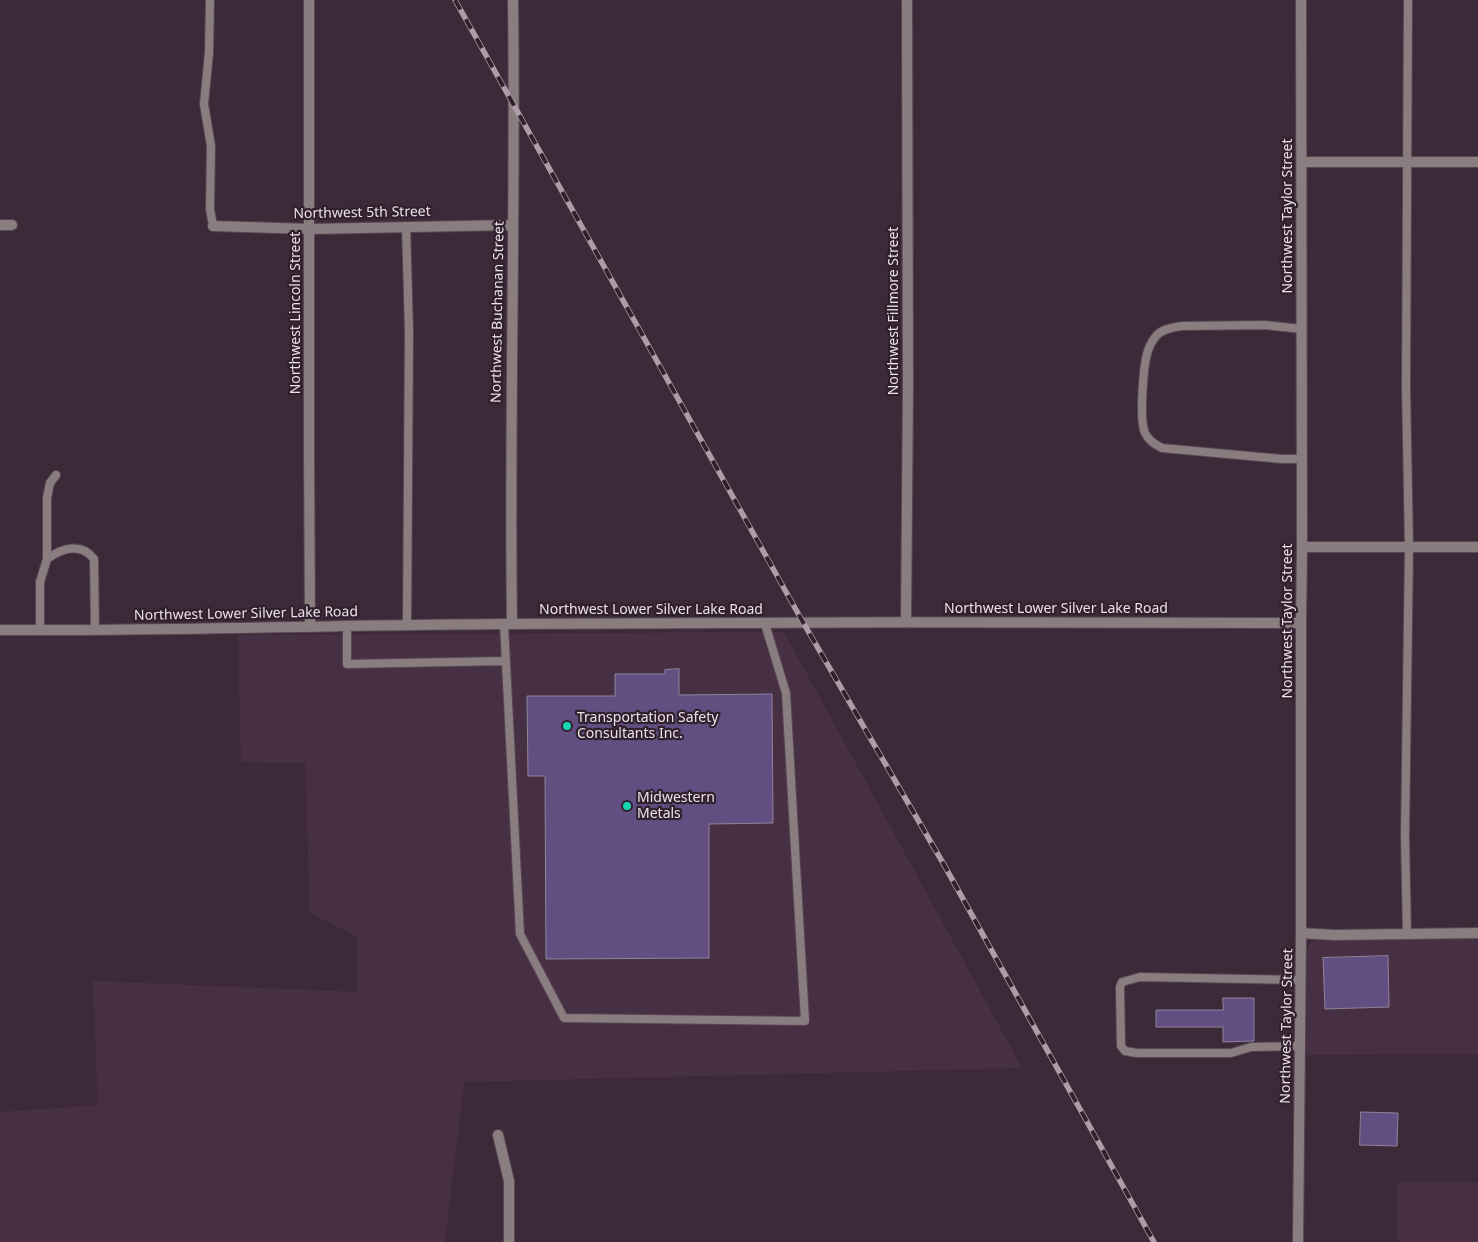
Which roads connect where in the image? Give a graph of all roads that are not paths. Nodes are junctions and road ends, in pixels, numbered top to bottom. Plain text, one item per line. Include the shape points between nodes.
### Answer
1 (210, 0) edge
2 (309, 0) edge
3 (513, 0) edge
4 (907, 0) edge
5 (1301, 0) edge
6 (1408, 0) edge
7 (1302, 162) junction
8 (1406, 162) junction
9 (1478, 162) edge
10 (12, 225) dead end
11 (513, 225) junction
12 (0, 226) edge
13 (213, 226) joint
14 (406, 226) junction
15 (310, 229) junction
16 (1302, 329) junction
17 (1302, 459) junction
18 (56, 475) dead end
19 (1302, 547) junction
20 (1409, 547) junction
21 (1478, 547) edge
22 (47, 560) junction
23 (906, 622) junction
24 (1302, 623) junction
25 (508, 624) junction
26 (765, 624) junction
27 (347, 626) junction
28 (407, 626) junction
29 (310, 627) junction
30 (0, 630) edge
31 (40, 630) junction
32 (95, 630) junction
33 (506, 661) junction
34 (1301, 933) junction
35 (1478, 933) edge
36 (1408, 934) junction
37 (1301, 980) junction
38 (1300, 1046) junction
39 (498, 1135) dead end
40 (509, 1242) edge
41 (1298, 1242) edge

1 - 13 lane via 204,104 211,146 210,209
2 - 15 street, Northwest Lincoln Street
3 - 11 street, Northwest Buchanan Street
4 - 23 street, Northwest Fillmore Street
5 - 7 street, Northwest Taylor Street
6 - 8 lane
7 - 8 street
7 - 16 street, Northwest Taylor Street
8 - 9 street
8 - 20 lane
10 - 12 street
11 - 14 street, Northwest 5th Street
11 - 25 street, Northwest Buchanan Street
13 - 15 street, Northwest 5th Street
14 - 15 street, Northwest 5th Street
14 - 28 lane via 409,331
15 - 29 street, Northwest Lincoln Street
16 - 17 street, Northwest Taylor Street
16 - 17 lane via 1264,325 1169,328 1157,335 1149,348 1144,369 1143,408 1144,431 1151,442 1162,448
17 - 19 street, Northwest Taylor Street
18 - 22 lane via 50,483 47,498
19 - 20 street
19 - 24 street, Northwest Taylor Street
20 - 21 street
20 - 36 lane via 1405,836
22 - 31 lane via 40,582
22 - 32 lane via 58,551 74,547 89,553 94,559
23 - 24 street, Northwest Lower Silver Lake Road
23 - 26 street, Northwest Lower Silver Lake Road
24 - 34 street, Northwest Taylor Street
25 - 26 street, Northwest Lower Silver Lake Road
25 - 28 street, Northwest Lower Silver Lake Road
25 - 33 lane
26 - 33 lane via 786,693 806,1021 564,1018 520,934
27 - 28 street, Northwest Lower Silver Lake Road
27 - 29 street, Northwest Lower Silver Lake Road
27 - 33 lane via 347,664
29 - 32 street, Northwest Lower Silver Lake Road
30 - 31 street, Northwest Lower Silver Lake Road
31 - 32 street, Northwest Lower Silver Lake Road
34 - 36 street
34 - 37 street, Northwest Taylor Street
35 - 36 street
37 - 38 street, Northwest Taylor Street
37 - 38 lane via 1140,977 1122,982 1120,987 1121,1046 1125,1051 1231,1053 1251,1047
38 - 41 street, Northwest Taylor Street
39 - 40 street via 509,1182

